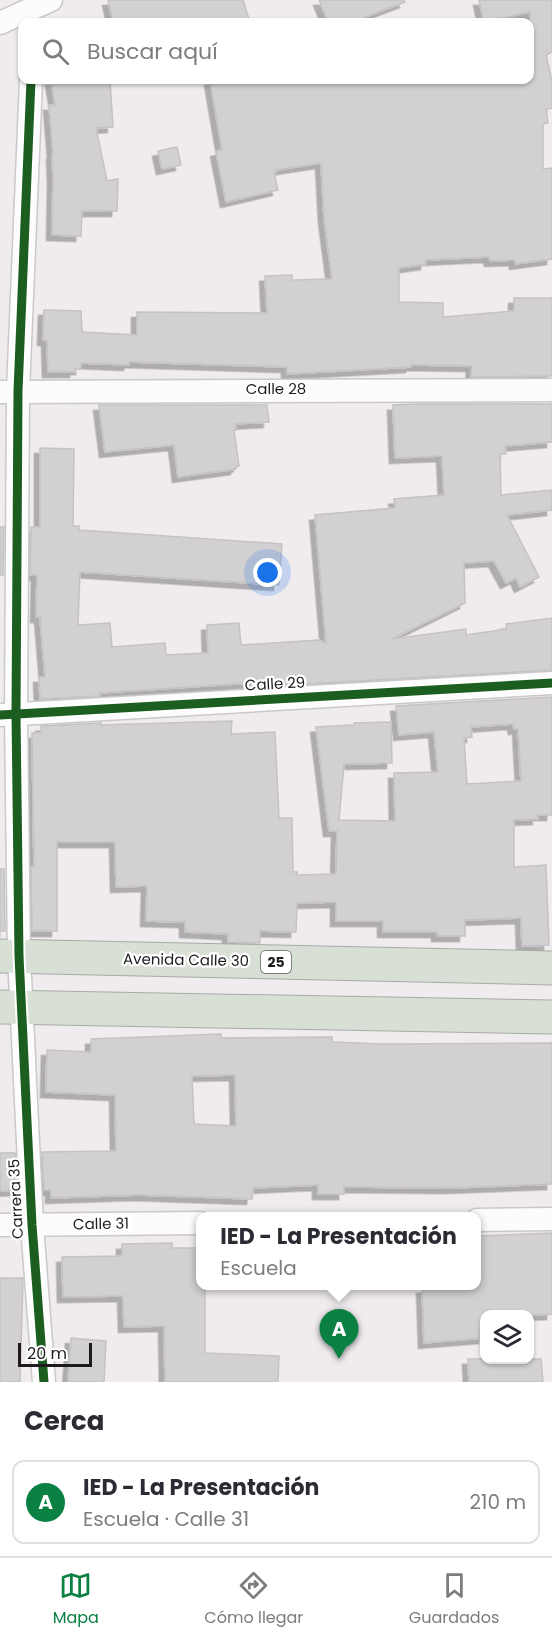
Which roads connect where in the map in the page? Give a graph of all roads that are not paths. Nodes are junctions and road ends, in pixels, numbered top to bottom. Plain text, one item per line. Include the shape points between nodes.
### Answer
1 (38, 7) edge
2 (0, 23) edge
3 (31, 84) edge
4 (552, 390) edge
5 (9, 391) edge
6 (552, 683) edge
7 (8, 714) edge
8 (10, 956) edge
9 (552, 968) edge
10 (11, 1007) edge
11 (552, 1017) edge
12 (552, 1219) edge
13 (481, 1220) edge
14 (196, 1223) edge
15 (0, 1225) edge
16 (32, 1225) junction
17 (44, 1382) edge

1 - 2 street
3 - 5 street, Carrera 35
4 - 5 street, Calle 28
5 - 7 street, Carrera 35
6 - 7 street, Calle 29
7 - 8 street, Carrera 35
8 - 9 highway, Avenida Calle 30 / 25
8 - 10 street, Carrera 35
10 - 11 highway
10 - 16 street, Carrera 35
12 - 13 street
14 - 16 street, Calle 31
15 - 16 street, Calle 31
16 - 17 street, Carrera 35

